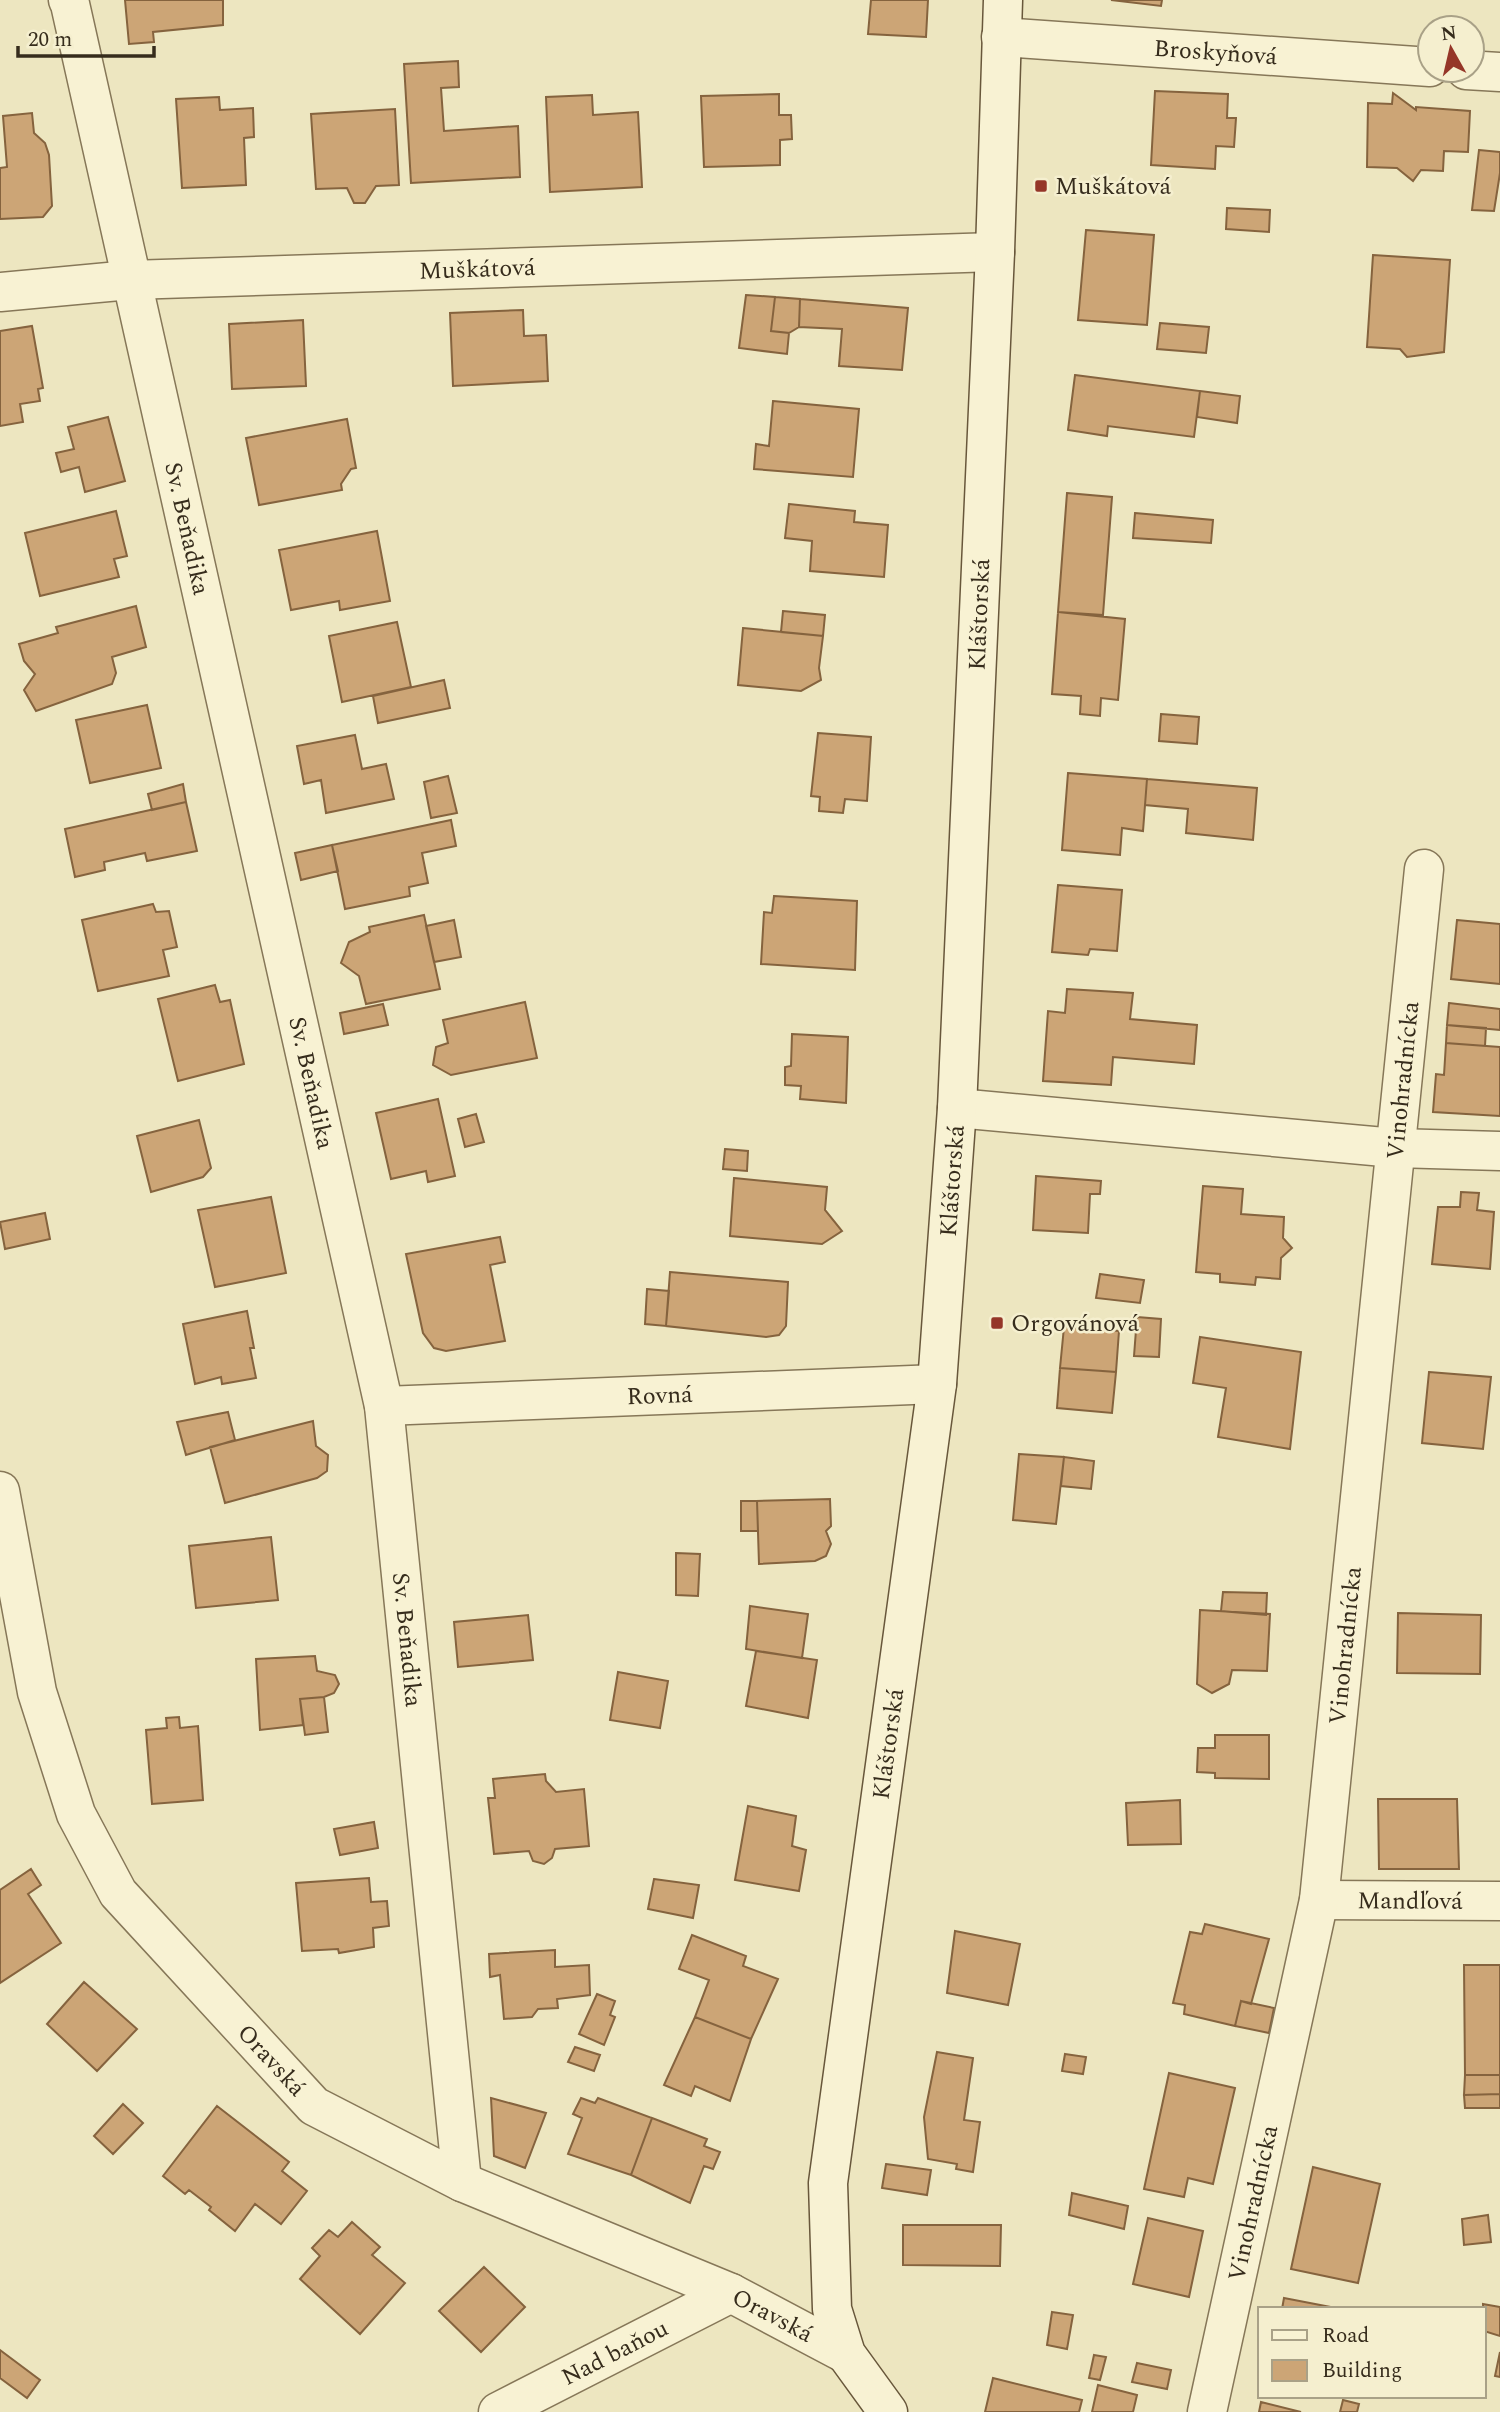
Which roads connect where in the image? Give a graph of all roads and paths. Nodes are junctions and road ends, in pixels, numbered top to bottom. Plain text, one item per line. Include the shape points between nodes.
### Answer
1 (68, 0) edge
2 (1002, 18) edge
3 (1416, 65) edge
4 (995, 252) junction
5 (130, 280) junction
6 (0, 292) edge
7 (1424, 869) dead end
8 (957, 1108) junction
9 (1395, 1147) junction
10 (1500, 1152) edge
11 (937, 1384) junction
12 (384, 1406) junction
13 (0, 1491) edge
14 (1319, 1900) junction
15 (1500, 1901) edge
16 (462, 2182) junction
17 (731, 2293) junction
18 (846, 2354) junction
19 (498, 2412) edge
20 (888, 2412) edge
21 (1207, 2412) edge

1 - 5 street, Sv. Beňadika
2 - 3 street, Broskyňová
2 - 4 street, Kláštorská
4 - 5 street, Muškátová
4 - 8 street, Kláštorská
5 - 6 street, Muškátová
5 - 12 street, Sv. Beňadika
7 - 9 street, Vinohradnícka
8 - 9 street
8 - 11 street, Kláštorská
9 - 10 street
9 - 14 street, Vinohradnícka
11 - 12 street, Rovná
11 - 18 street, Kláštorská via 828,2183 832,2309
12 - 16 street, Sv. Beňadika
13 - 16 street, Oravská via 37,1692 76,1814 118,1893 314,2106
14 - 15 street, Mandľová
14 - 21 street, Vinohradnícka
16 - 17 street, Oravská
17 - 18 street, Oravská
17 - 19 street, Nad baňou
18 - 20 street

